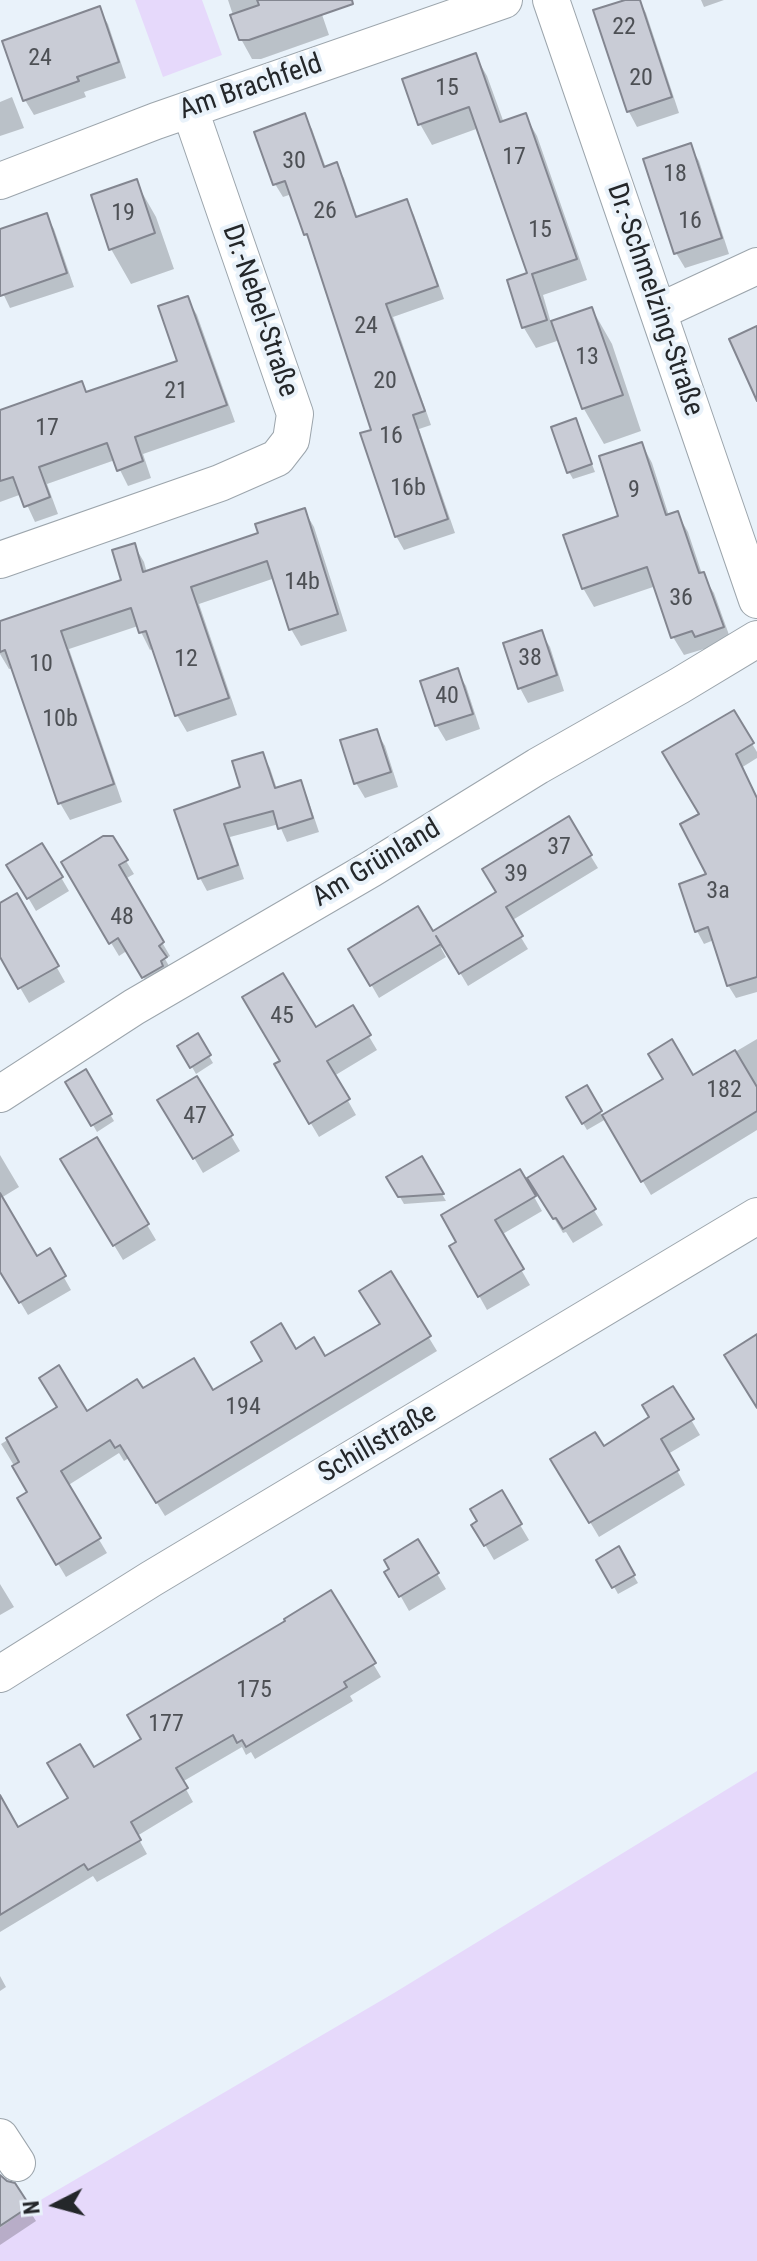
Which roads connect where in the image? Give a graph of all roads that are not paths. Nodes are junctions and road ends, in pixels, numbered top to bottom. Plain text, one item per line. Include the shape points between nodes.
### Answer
1 (504, 0) edge
2 (551, 0) edge
3 (190, 110) junction
4 (0, 181) edge
5 (757, 266) edge
6 (658, 312) junction
7 (0, 560) edge
8 (757, 600) edge
9 (757, 639) edge
10 (0, 1094) edge
11 (757, 1216) edge
12 (0, 1674) edge

1 - 3 street, Am Brachfeld
2 - 6 street, Dr.-Schmelzing-Straße
3 - 4 street, Am Brachfeld
3 - 7 street, Dr.-Nebel-Straße via 295,414 291,440 277,458 220,483
5 - 6 street
6 - 8 street, Dr.-Schmelzing-Straße
9 - 10 street, Am Grünland via 134,1007
11 - 12 street, Schillstraße

